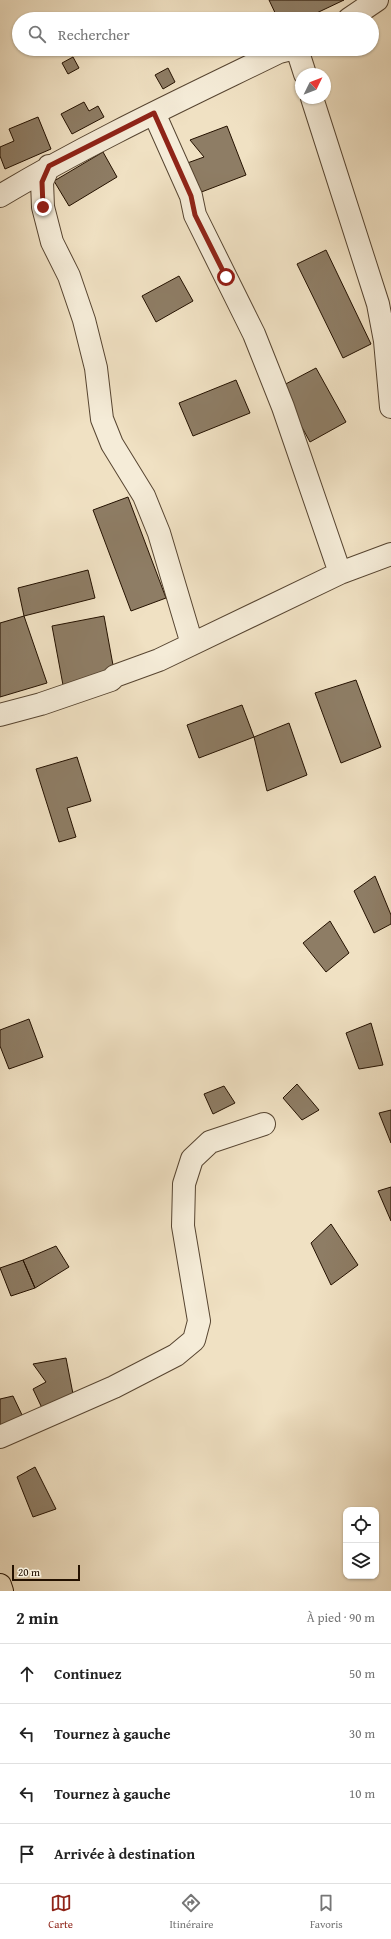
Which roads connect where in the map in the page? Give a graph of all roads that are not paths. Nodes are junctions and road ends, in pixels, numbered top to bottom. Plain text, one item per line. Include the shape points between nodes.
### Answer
1 (377, 0) edge
2 (359, 12) edge
3 (271, 56) edge
4 (299, 56) edge
5 (303, 68) edge
6 (314, 104) edge
7 (154, 113) junction
8 (49, 166) junction
9 (0, 196) edge
10 (391, 407) edge
11 (391, 554) edge
12 (340, 574) junction
13 (192, 644) junction
14 (0, 715) edge
15 (264, 1124) dead end
16 (0, 1437) edge
17 (0, 1585) edge
18 (2, 1591) edge

1 - 2 street
3 - 7 street
4 - 5 street
6 - 10 street via 378,304 385,341
7 - 8 street
7 - 12 street via 191,196 195,215 254,334 283,407
8 - 9 street
8 - 13 street via 42,182 43,207 52,242 69,276 84,320 96,368 102,419 112,444 144,496 157,527
11 - 12 street
12 - 13 street
13 - 14 street via 159,660 115,676 111,680
15 - 16 street via 210,1142 192,1159 184,1184 183,1226 199,1321 194,1340 176,1355 114,1387
17 - 18 highway

